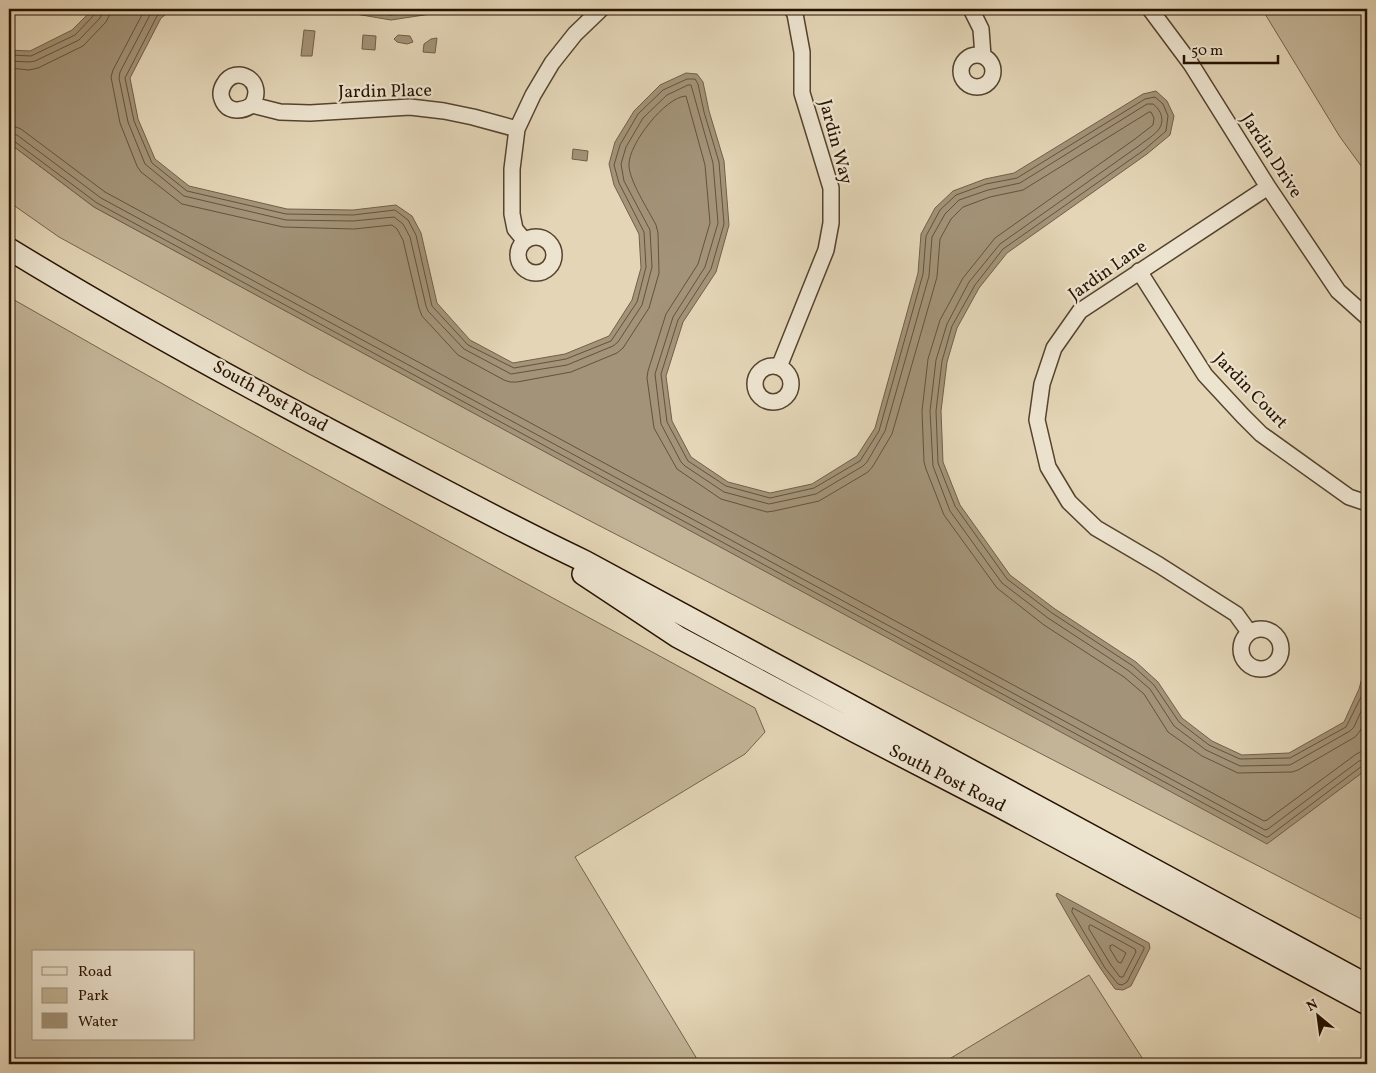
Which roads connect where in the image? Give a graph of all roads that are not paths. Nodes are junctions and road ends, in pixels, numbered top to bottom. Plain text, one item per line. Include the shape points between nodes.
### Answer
1 (601, 9) edge
2 (792, 9) edge
3 (971, 9) edge
4 (1150, 9) edge
5 (983, 56) dead end
6 (252, 105) dead end
7 (517, 129) junction
8 (1268, 187) junction
9 (525, 241) dead end
10 (9, 249) edge
11 (1139, 271) junction
12 (1367, 317) edge
13 (779, 367) dead end
14 (1367, 504) edge
15 (1249, 632) dead end
16 (861, 723) junction
17 (1367, 986) edge
18 (1367, 1004) edge

1 - 7 street via 552,63
2 - 13 street, Jardin Way via 802,52 802,93 831,188 831,224 826,250
3 - 5 street via 981,29
4 - 8 street, Jardin Drive via 1191,64
6 - 7 street, Jardin Place via 280,112 310,114 410,107 444,111
7 - 9 street via 512,169 512,214 515,229
8 - 11 street, Jardin Lane
8 - 12 street, Jardin Drive via 1338,291
10 - 16 street, South Post Road via 81,293 298,414 584,561
11 - 14 street, Jardin Court via 1205,375 1249,422 1349,497
11 - 15 street, Jardin Lane via 1080,311 1054,348 1042,384 1037,420 1048,467 1069,502 1096,528 1236,614
16 - 17 street, South Post Road
16 - 18 street, South Post Road via 998,804

